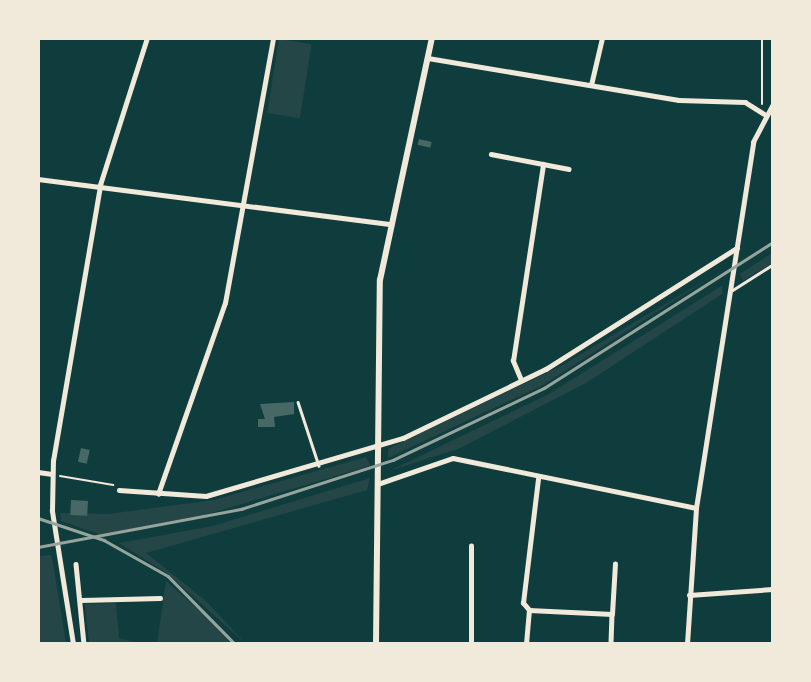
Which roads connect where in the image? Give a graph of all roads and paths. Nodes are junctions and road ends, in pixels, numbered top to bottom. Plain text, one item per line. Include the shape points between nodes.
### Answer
1 (147, 38) edge
2 (273, 38) edge
3 (432, 38) edge
4 (602, 38) edge
5 (762, 38) edge
6 (428, 58) junction
7 (591, 85) junction
8 (772, 106) edge
9 (764, 114) junction
10 (491, 155) dead end
11 (543, 164) junction
12 (569, 169) dead end
13 (38, 179) edge
14 (100, 185) junction
15 (241, 200) junction
16 (389, 224) junction
17 (737, 248) junction
18 (772, 265) edge
19 (730, 292) junction
20 (521, 380) junction
21 (298, 402) dead end
22 (378, 447) junction
23 (318, 466) junction
24 (38, 472) edge
25 (52, 474) junction
26 (538, 479) junction
27 (378, 484) junction
28 (119, 490) joint
29 (158, 494) junction
30 (696, 509) junction
31 (471, 546) dead end
32 (76, 564) dead end
33 (615, 564) dead end
34 (772, 589) edge
35 (690, 595) junction
36 (160, 598) dead end
37 (82, 600) junction
38 (529, 610) junction
39 (612, 614) junction
40 (73, 643) edge
41 (84, 643) edge
42 (376, 643) edge
43 (471, 643) edge
44 (526, 643) edge
45 (611, 643) edge
46 (687, 643) edge

1 - 14 street
2 - 15 street
3 - 6 main road
4 - 7 street
5 - 9 path
6 - 7 street
6 - 16 main road
7 - 9 street via 679,100 745,102
8 - 9 street
9 - 17 street via 753,142
10 - 11 street
11 - 12 street
11 - 20 street via 513,361
13 - 14 street
14 - 15 street
14 - 25 street
15 - 16 street
15 - 29 street via 225,303
16 - 22 main road via 380,280
17 - 19 street
17 - 20 street
18 - 19 lane
19 - 30 street
20 - 22 street
21 - 23 lane
22 - 23 street
22 - 27 main road
23 - 29 street via 205,496
24 - 25 street
25 - 28 path
25 - 40 street
26 - 27 street via 453,458
26 - 30 street
26 - 38 street via 523,603
27 - 42 main road
28 - 29 street
30 - 35 street
31 - 43 street
32 - 37 street
33 - 39 street
34 - 35 street
35 - 46 street
36 - 37 street
37 - 41 street
38 - 39 street
38 - 44 street
39 - 45 street

